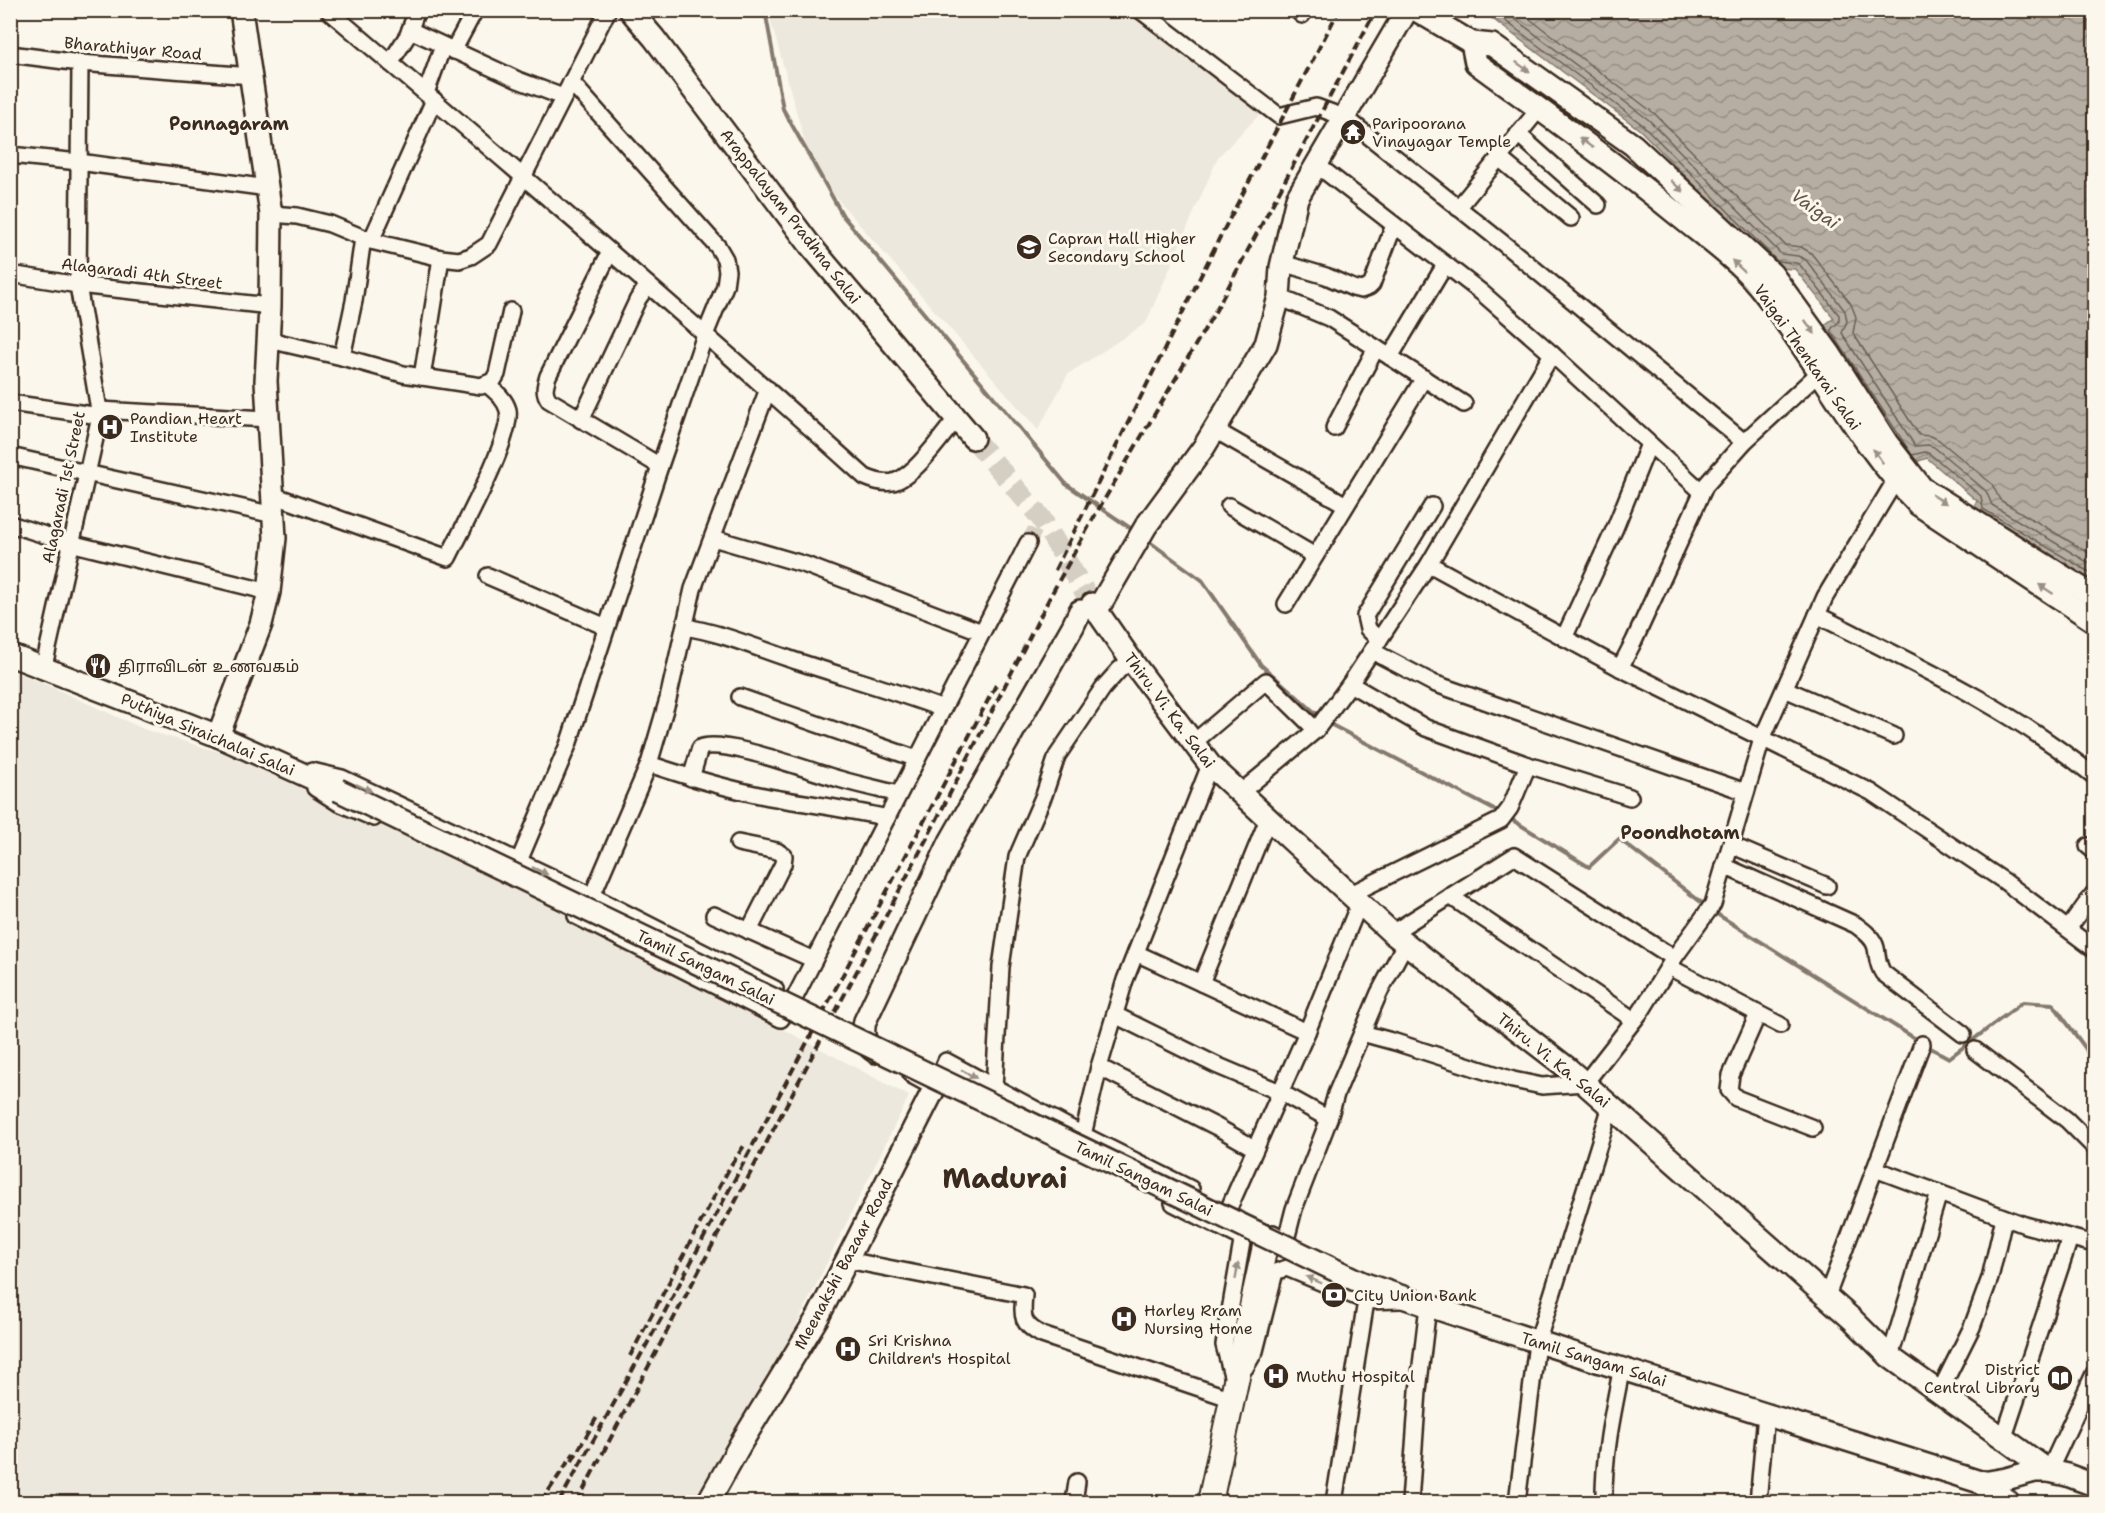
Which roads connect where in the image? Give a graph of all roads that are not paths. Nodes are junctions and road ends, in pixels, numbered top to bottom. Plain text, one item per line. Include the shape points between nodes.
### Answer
1 (241, 10) edge
2 (417, 10) edge
3 (476, 10) edge
4 (608, 10) edge
5 (630, 10) edge
6 (1140, 10) edge
7 (1407, 10) edge
8 (1416, 10) edge
9 (334, 13) edge
10 (410, 30) junction
11 (1472, 43) junction
12 (448, 48) junction
13 (10, 54) edge
14 (80, 63) junction
15 (390, 63) junction
16 (252, 76) junction
17 (571, 82) junction
18 (430, 97) junction
19 (563, 97) junction
20 (1539, 109) junction
21 (1346, 118) junction
22 (1518, 134) junction
23 (10, 155) edge
24 (1499, 158) junction
25 (79, 162) junction
26 (1317, 165) junction
27 (522, 176) junction
28 (268, 188) junction
29 (1598, 205) dead end
30 (1458, 208) junction
31 (271, 214) junction
32 (1571, 218) dead end
33 (1394, 225) junction
34 (367, 240) junction
35 (610, 252) junction
36 (441, 258) junction
37 (1282, 263) junction
38 (1445, 264) junction
39 (10, 274) edge
40 (78, 285) junction
41 (648, 285) junction
42 (1279, 297) junction
43 (270, 306) junction
44 (511, 311) dead end
45 (705, 335) junction
46 (269, 340) junction
47 (1376, 348) junction
48 (1552, 354) junction
49 (342, 357) junction
50 (1390, 357) junction
51 (1820, 372) junction
52 (422, 377) junction
53 (1424, 378) junction
54 (488, 385) junction
55 (768, 389) junction
56 (10, 403) edge
57 (1464, 404) dead end
58 (99, 413) junction
59 (269, 419) junction
60 (956, 419) junction
61 (581, 420) junction
62 (1334, 428) dead end
63 (1215, 430) junction
64 (973, 438) tunnel mouth
65 (1744, 442) junction
66 (1649, 444) junction
67 (10, 456) edge
68 (660, 466) junction
69 (86, 472) junction
70 (1895, 481) junction
71 (1702, 492) junction
72 (274, 505) junction
73 (1346, 505) junction
74 (1229, 506) dead end
75 (1432, 507) dead end
76 (10, 524) edge
77 (713, 538) junction
78 (70, 543) junction
79 (1028, 543) tunnel mouth
80 (1315, 556) junction
81 (1429, 564) junction
82 (488, 576) dead end
83 (268, 592) junction
84 (2094, 596) edge
85 (1286, 604) dead end
86 (1089, 609) junction
87 (1817, 615) junction
88 (2094, 621) edge
89 (606, 627) junction
90 (685, 627) junction
91 (982, 632) junction
92 (1564, 638) junction
93 (1376, 645) junction
94 (10, 655) edge
95 (1131, 660) junction
96 (44, 666) junction
97 (1620, 668) junction
98 (1350, 684) junction
99 (1785, 689) junction
100 (741, 697) dead end
101 (943, 709) junction
102 (1316, 730) junction
103 (218, 736) junction
104 (1894, 736) dead end
105 (1762, 739) junction
106 (1193, 742) junction
107 (917, 759) junction
108 (272, 761) junction
109 (648, 764) junction
110 (1210, 765) junction
111 (1528, 765) junction
112 (2094, 776) edge
113 (691, 778) junction
114 (338, 790) joint
115 (1746, 792) junction
116 (1240, 793) junction
117 (898, 794) junction
118 (1630, 797) dead end
119 (887, 818) junction
120 (1268, 819) junction
121 (738, 843) dead end
122 (1731, 844) junction
123 (519, 861) junction
124 (1724, 866) junction
125 (1827, 886) dead end
126 (2094, 893) edge
127 (592, 896) junction
128 (1450, 896) junction
129 (1354, 899) junction
130 (714, 915) dead end
131 (2068, 929) junction
132 (749, 931) junction
133 (1399, 938) junction
134 (2094, 949) edge
135 (1136, 953) junction
136 (814, 960) junction
137 (1672, 963) junction
138 (1201, 983) junction
139 (794, 999) junction
140 (1758, 1014) junction
141 (1115, 1015) junction
142 (1634, 1020) junction
143 (1780, 1025) dead end
144 (1306, 1032) junction
145 (1362, 1033) junction
146 (1963, 1034) dead end
147 (1922, 1044) dead end
148 (1975, 1050) dead end
149 (1099, 1066) junction
150 (1584, 1083) junction
151 (936, 1085) junction
152 (994, 1088) junction
153 (1280, 1092) junction
154 (1611, 1106) junction
155 (1329, 1119) junction
156 (1813, 1128) dead end
157 (1083, 1135) junction
158 (2094, 1147) edge
159 (1254, 1148) junction
160 (1875, 1169) junction
161 (1939, 1193) junction
162 (1229, 1208) junction
163 (2004, 1218) junction
164 (2070, 1238) junction
165 (1276, 1239) junction
166 (2094, 1244) edge
167 (846, 1260) junction
168 (1364, 1292) junction
169 (1827, 1296) junction
170 (1419, 1303) junction
171 (1537, 1343) junction
172 (1890, 1357) junction
173 (1622, 1367) junction
174 (2094, 1374) edge
175 (1233, 1392) junction
176 (1939, 1393) junction
177 (1766, 1414) junction
178 (2003, 1440) junction
179 (2049, 1471) junction
180 (1077, 1482) dead end
181 (1983, 1483) junction
182 (2094, 1485) edge
183 (708, 1503) edge
184 (1074, 1503) edge
185 (1210, 1503) edge
186 (1334, 1503) edge
187 (1410, 1503) edge
188 (1516, 1503) edge
189 (1604, 1503) edge
190 (1758, 1503) edge
191 (2007, 1503) edge

1 - 16 street
2 - 10 street
3 - 12 street
4 - 17 street
5 - 60 street, Arappalayam Pradhna Salai via 810,245
6 - 21 street via 1279,116 1316,107
7 - 21 street
8 - 11 street, Vaigai Thenkarai Salai
9 - 15 street
10 - 12 street
10 - 15 street
11 - 20 street, Vaigai Thenkarai Salai via 1476,63
11 -> 84 street, Vaigai Thenkarai Salai via 1492,45 1633,145 1772,274 1922,488
12 - 18 street
12 - 19 street
13 - 14 street, Bharathiyar Road
14 - 16 street, Bharathiyar Road
14 - 25 street, Alagaradi 1st Street
15 - 18 street
16 - 28 street
17 - 19 street
17 - 45 street via 725,259 725,286
18 - 27 street
18 - 34 street
19 - 27 street
20 - 22 street
51 -> 20 street, Vaigai Thenkarai Salai via 1757,284 1738,265 1610,160
21 - 26 street
21 - 30 street
22 - 24 street
22 - 29 street
23 - 25 street
24 - 30 street
24 - 32 street
25 - 28 street
25 - 40 street, Alagaradi 1st Street
26 - 33 street
26 - 37 street via 1297,198
27 - 35 street
27 - 36 street via 489,244 459,260
28 - 31 street
30 - 65 street
31 - 34 street via 330,224
31 - 43 street
33 - 37 street via 1372,284 1361,290
33 - 38 street
34 - 36 street
34 - 49 street
35 - 41 street
35 - 61 street via 544,390 549,400
36 - 52 street
37 - 42 street
38 - 48 street
38 - 50 street
39 - 40 street, Alagaradi 4th Street
40 - 43 street, Alagaradi 4th Street
40 - 58 street, Alagaradi 1st Street
41 - 45 street
41 - 61 street
42 - 47 street via 1329,318
42 - 63 street via 1266,344
43 - 46 street
44 - 54 street via 497,374
45 - 55 street
45 - 68 street
46 - 49 street
46 - 59 street
47 - 50 street
47 - 62 street
48 - 66 street
48 - 81 street
49 - 52 street
50 - 53 street
51 - 65 street
70 -> 51 street, Vaigai Thenkarai Salai
52 - 54 street
53 - 57 street
53 - 73 street
54 - 72 street via 507,407 505,436 448,558
55 - 60 street via 865,477 878,482 901,480
55 - 77 street
56 - 58 street
58 - 59 street
58 - 69 street, Alagaradi 1st Street
59 - 72 street
60 - 64 street, Arappalayam Pradhna Salai
61 - 68 street
63 - 73 street
63 - 86 street
65 - 71 street
66 - 71 street
66 - 92 street
67 - 69 street
68 - 89 street
69 - 72 street
69 - 78 street, Alagaradi 1st Street
70 - 87 street
88 -> 70 street, Vaigai Thenkarai Salai via 1927,511
71 - 97 street
72 - 83 street via 275,538
73 - 80 street
74 - 80 street
75 - 93 street via 1365,616
76 - 78 street
77 - 90 street via 693,589
77 - 91 street via 806,565
78 - 83 street
78 - 96 street, Alagaradi 1st Street
79 - 91 street
80 - 85 street
81 - 92 street
81 - 93 street
82 - 89 street
83 - 103 street via 261,624
86 - 95 street, Thiru. Vi. Ka. Salai
86 - 151 street via 950,842 865,1021 864,1039 869,1048
87 - 99 street
87 - 112 street via 1972,694
89 - 123 street via 568,745
90 - 101 street via 731,637
90 - 109 street
91 - 101 street
92 - 97 street
93 - 98 street
93 - 115 street via 1432,683
94 - 96 street, Puthiya Siraichalai Salai
95 - 106 street, Thiru. Vi. Ka. Salai
95 - 152 street via 1103,688 1057,756 1017,857 1001,967
96 - 103 street, Puthiya Siraichalai Salai
97 - 105 street
98 - 102 street
98 - 111 street via 1426,728
99 - 104 street
99 - 105 street
100 - 107 street
101 - 107 street
102 - 106 street via 1266,681
102 - 116 street
103 - 108 street, Puthiya Siraichalai Salai
105 - 115 street
105 - 131 street via 1871,792
106 - 110 street, Thiru. Vi. Ka. Salai
107 - 117 street
108 - 114 street, Puthiya Siraichalai Salai
108 -> 123 street via 342,778
108 - 139 street via 337,802 431,843 781,1019
109 - 113 street
109 - 127 street
110 - 116 street, Thiru. Vi. Ka. Salai
110 - 135 street
111 - 118 street
111 - 129 street via 1505,814
113 - 117 street via 700,748 712,745 767,756
113 - 119 street
114 - 165 street, Tamil Sangam Salai, bridge
115 - 122 street
116 - 120 street, Thiru. Vi. Ka. Salai
117 - 119 street
119 - 136 street
120 - 129 street, Thiru. Vi. Ka. Salai
120 - 138 street
121 - 132 street via 784,855
122 - 124 street
122 - 125 street
123 -> 127 street
124 - 137 street via 1709,910
124 - 146 street via 1856,925 1874,943 1883,972
126 - 131 street
127 - 139 street
128 - 133 street
128 - 137 street via 1514,856
128 - 142 street
129 - 133 street, Thiru. Vi. Ka. Salai
129 - 144 street
130 - 132 street
131 - 134 street
132 - 136 street
133 - 145 street
133 - 150 street, Thiru. Vi. Ka. Salai
135 - 138 street
135 - 141 street
136 - 139 street
137 - 140 street
137 - 142 street
138 - 144 street
140 - 143 street
140 - 156 street via 1731,1075 1729,1090 1736,1098
141 - 149 street
141 - 153 street
142 - 150 street
144 - 153 street
145 - 150 street via 1522,1082 1542,1086
145 - 155 street
147 - 160 street
148 - 158 street via 2067,1120
149 - 157 street
149 - 159 street
150 - 154 street, Thiru. Vi. Ka. Salai
151 -> 152 street via 946,1061
151 - 167 street, Meenakshi Bazaar Road
175 -> 151 street via 1224,1345 1242,1242 1238,1236
152 - 157 street
153 - 155 street
153 - 159 street
154 - 169 street, Thiru. Vi. Ka. Salai
154 - 171 street
155 - 165 street via 1294,1209
157 - 162 street
159 - 162 street
160 - 161 street
160 - 169 street
161 - 163 street
161 - 172 street
162 - 165 street
163 - 164 street
163 - 176 street via 1990,1278 1972,1327
164 - 166 street
164 - 178 street
165 - 168 street, Tamil Sangam Salai, bridge
165 - 175 main road
167 - 175 street via 1024,1295 1025,1323 1042,1335
167 - 183 street, Meenakshi Bazaar Road via 819,1315
168 - 170 street, Tamil Sangam Salai
168 -> 175 street via 1287,1268 1275,1272 1255,1351
168 - 186 street
169 - 172 street, Thiru. Vi. Ka. Salai
170 - 171 street, Tamil Sangam Salai
170 - 187 street via 1419,1391
171 - 173 street, Tamil Sangam Salai
171 - 188 street
172 - 176 street, Thiru. Vi. Ka. Salai
173 - 177 street, Tamil Sangam Salai
173 - 189 street via 1605,1472
174 - 179 street
175 - 185 main road
176 - 178 street, Thiru. Vi. Ka. Salai
177 - 181 street, Tamil Sangam Salai
177 - 190 street
178 - 179 street, Thiru. Vi. Ka. Salai
179 - 181 street
179 - 182 street
180 - 184 street
181 - 191 main road

